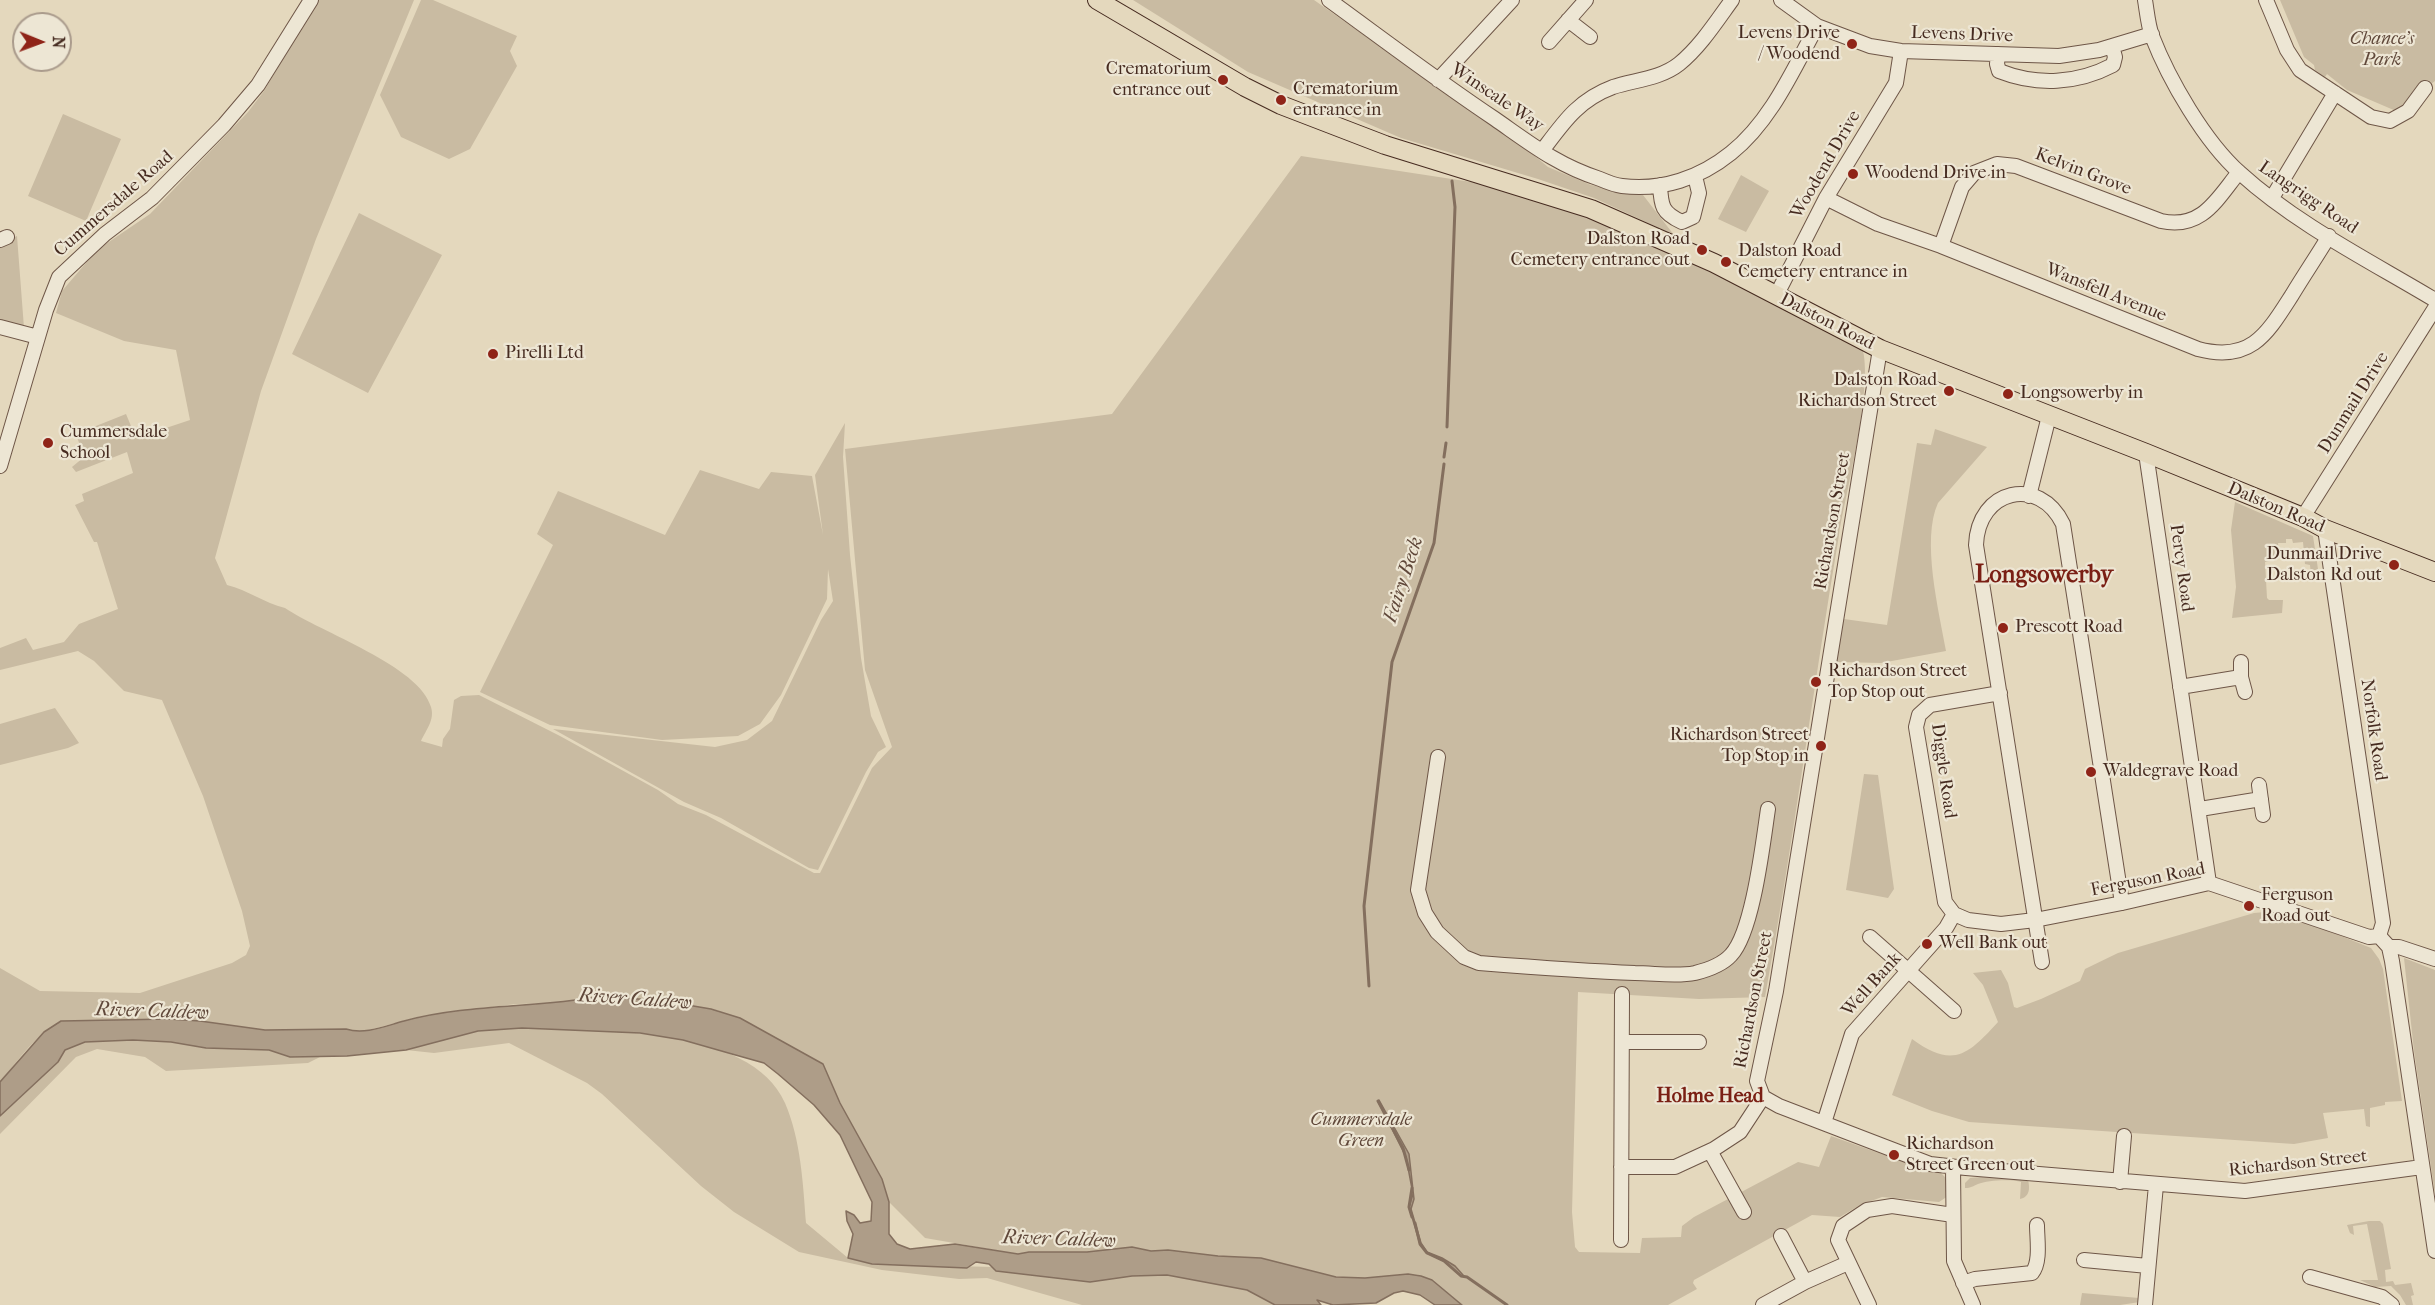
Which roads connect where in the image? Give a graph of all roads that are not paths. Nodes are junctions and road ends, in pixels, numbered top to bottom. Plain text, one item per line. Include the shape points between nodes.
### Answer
1 (311, 0) edge
2 (1097, 0) edge
3 (1329, 0) edge
4 (1586, 0) edge
5 (1732, 0) edge
6 (1781, 0) edge
7 (2145, 0) edge
8 (2265, 0) edge
9 (1506, 2) edge
10 (1568, 20) junction
11 (1817, 26) junction
12 (2152, 34) junction
13 (1590, 37) dead end
14 (1549, 42) dead end
15 (2112, 46) junction
16 (1901, 51) junction
17 (1998, 54) junction
18 (1438, 81) junction
19 (2425, 88) dead end
20 (2335, 93) junction
21 (1542, 151) junction
22 (2239, 172) junction
23 (1695, 176) junction
24 (1660, 185) junction
25 (1826, 198) junction
26 (2272, 198) junction
27 (2329, 236) junction
28 (1941, 246) junction
29 (1776, 296) junction
30 (2435, 300) edge
31 (2435, 308) edge
32 (0, 327) edge
33 (38, 337) junction
34 (1880, 349) junction
35 (2049, 416) junction
36 (2146, 453) junction
37 (0, 466) edge
38 (2029, 495) junction
39 (2303, 517) junction
40 (2325, 529) junction
41 (2435, 572) edge
42 (2241, 662) dead end
43 (2241, 677) junction
44 (2180, 687) junction
45 (2245, 692) dead end
46 (2000, 693) junction
47 (1438, 757) dead end
48 (2259, 785) dead end
49 (2261, 799) junction
50 (1768, 809) dead end
51 (2200, 809) junction
52 (2263, 815) dead end
53 (2210, 883) junction
54 (2122, 903) junction
55 (1954, 914) junction
56 (2035, 920) junction
57 (2379, 936) junction
58 (1870, 937) dead end
59 (2389, 947) junction
60 (2435, 959) edge
61 (2042, 962) dead end
62 (1909, 971) junction
63 (1622, 994) dead end
64 (1954, 1011) dead end
65 (1622, 1042) junction
66 (1698, 1042) dead end
67 (1763, 1097) junction
68 (1824, 1123) junction
69 (2124, 1136) dead end
70 (1710, 1151) junction
71 (1621, 1167) junction
72 (1953, 1167) junction
73 (2422, 1167) junction
74 (2120, 1182) junction
75 (2156, 1185) junction
76 (1744, 1212) dead end
77 (1953, 1215) junction
78 (2037, 1225) dead end
79 (1782, 1236) dead end
80 (1621, 1240) dead end
81 (2435, 1251) edge
82 (2084, 1260) dead end
83 (1848, 1263) junction
84 (2148, 1266) junction
85 (2310, 1277) dead end
86 (1805, 1282) junction
87 (1963, 1283) junction
88 (1763, 1305) edge
89 (1869, 1305) edge
90 (1973, 1305) edge
91 (2145, 1305) edge
92 (2392, 1305) edge

1 - 33 street, Cummersdale Road via 258,85 224,125 152,198 59,277
2 - 29 main road, Dalston Road via 1281,105 1385,145 1591,209 1699,256
3 - 18 street, Winscale Way
4 - 10 street
5 - 21 street via 1677,66 1651,78 1613,87 1590,99 1571,112
6 - 11 street, Levens Drive
7 - 12 street, Langrigg Road
8 - 20 street via 2287,50 2301,70
9 - 18 street
10 - 13 street
10 - 14 street
11 - 16 street, Levens Drive via 1870,46
11 - 23 street, Winscale Way via 1775,103 1755,129 1732,152
12 - 15 street, Levens Drive
12 - 22 street, Langrigg Road via 2174,83 2203,130
15 - 17 street, Levens Drive via 2059,56
15 - 17 street via 2113,65 2063,82 2042,82 1999,71
16 - 17 street, Levens Drive
16 - 25 street, Woodend Drive via 1896,83
18 - 21 street, Winscale Way
19 - 20 street via 2408,111 2391,121 2371,117
20 - 26 street
21 - 24 street, Winscale Way via 1581,173 1620,186
22 - 26 street, Langrigg Road
22 - 28 street, Kelvin Grove via 2205,213 2175,224 2016,166 1989,166 1974,173 1962,188
23 - 24 street, Winscale Way
23 - 24 street via 1699,193 1693,217 1682,222 1664,210
25 - 28 street, Wansfell Avenue via 1878,224
25 - 29 street, Woodend Drive
26 - 27 street, Langrigg Road
27 - 28 street, Wansfell Avenue via 2270,330 2244,348 2221,353 2198,349
27 - 30 street, Langrigg Road
29 - 34 main road, Dalston Road
31 - 39 street, Dunmail Drive
32 - 33 street
33 - 37 street, Cummersdale Road
34 - 35 main road, Dalston Road
34 - 67 street, Richardson Street via 1776,991 1757,1081
35 - 36 main road, Dalston Road
35 - 38 street
36 - 39 main road, Dalston Road
36 - 44 street, Percy Road
38 - 46 street via 1994,503 1982,516 1977,535
38 - 54 street via 2051,506 2066,532
39 - 40 main road, Dalston Road
40 - 41 main road, Dalston Road
40 - 57 street, Norfolk Road via 2383,923
42 - 43 street
43 - 44 street
43 - 45 street
44 - 51 street, Percy Road
46 - 55 street, Diggle Road via 1930,705 1919,715 1916,727 1945,902
46 - 56 street
47 - 50 street via 1418,890 1425,913 1437,932 1464,957 1479,963 1675,974 1694,973 1719,964 1732,954 1746,923
48 - 49 street
49 - 51 street
49 - 52 street
51 - 53 street, Percy Road
53 - 54 street, Ferguson Road
53 - 57 street, Ferguson Road via 2369,937
54 - 56 street, Ferguson Road
55 - 56 street, Ferguson Road via 1986,924
55 - 62 street, Well Bank
56 - 61 street
57 - 59 street
58 - 62 street
59 - 60 street
59 - 73 street
62 - 64 street
62 - 68 street, Well Bank via 1852,1034
63 - 65 street
65 - 66 street
65 - 71 street
67 - 68 street, Richardson Street
67 - 70 street via 1740,1132
68 - 72 street, Richardson Street via 1930,1164
69 - 74 street
70 - 71 street via 1675,1167
70 - 76 street
71 - 80 street
72 - 74 street, Richardson Street
72 - 77 street
73 - 75 street, Richardson Street via 2245,1191
73 - 81 street
74 - 75 street, Richardson Street
75 - 84 street
77 - 83 street via 1892,1206 1867,1210 1843,1226 1838,1240
77 - 87 street via 1954,1261
78 - 87 street via 2036,1269 2032,1273
79 - 86 street
82 - 84 street
83 - 86 street
83 - 89 street
84 - 91 street
85 - 92 street via 2382,1297
86 - 88 street
87 - 90 street

